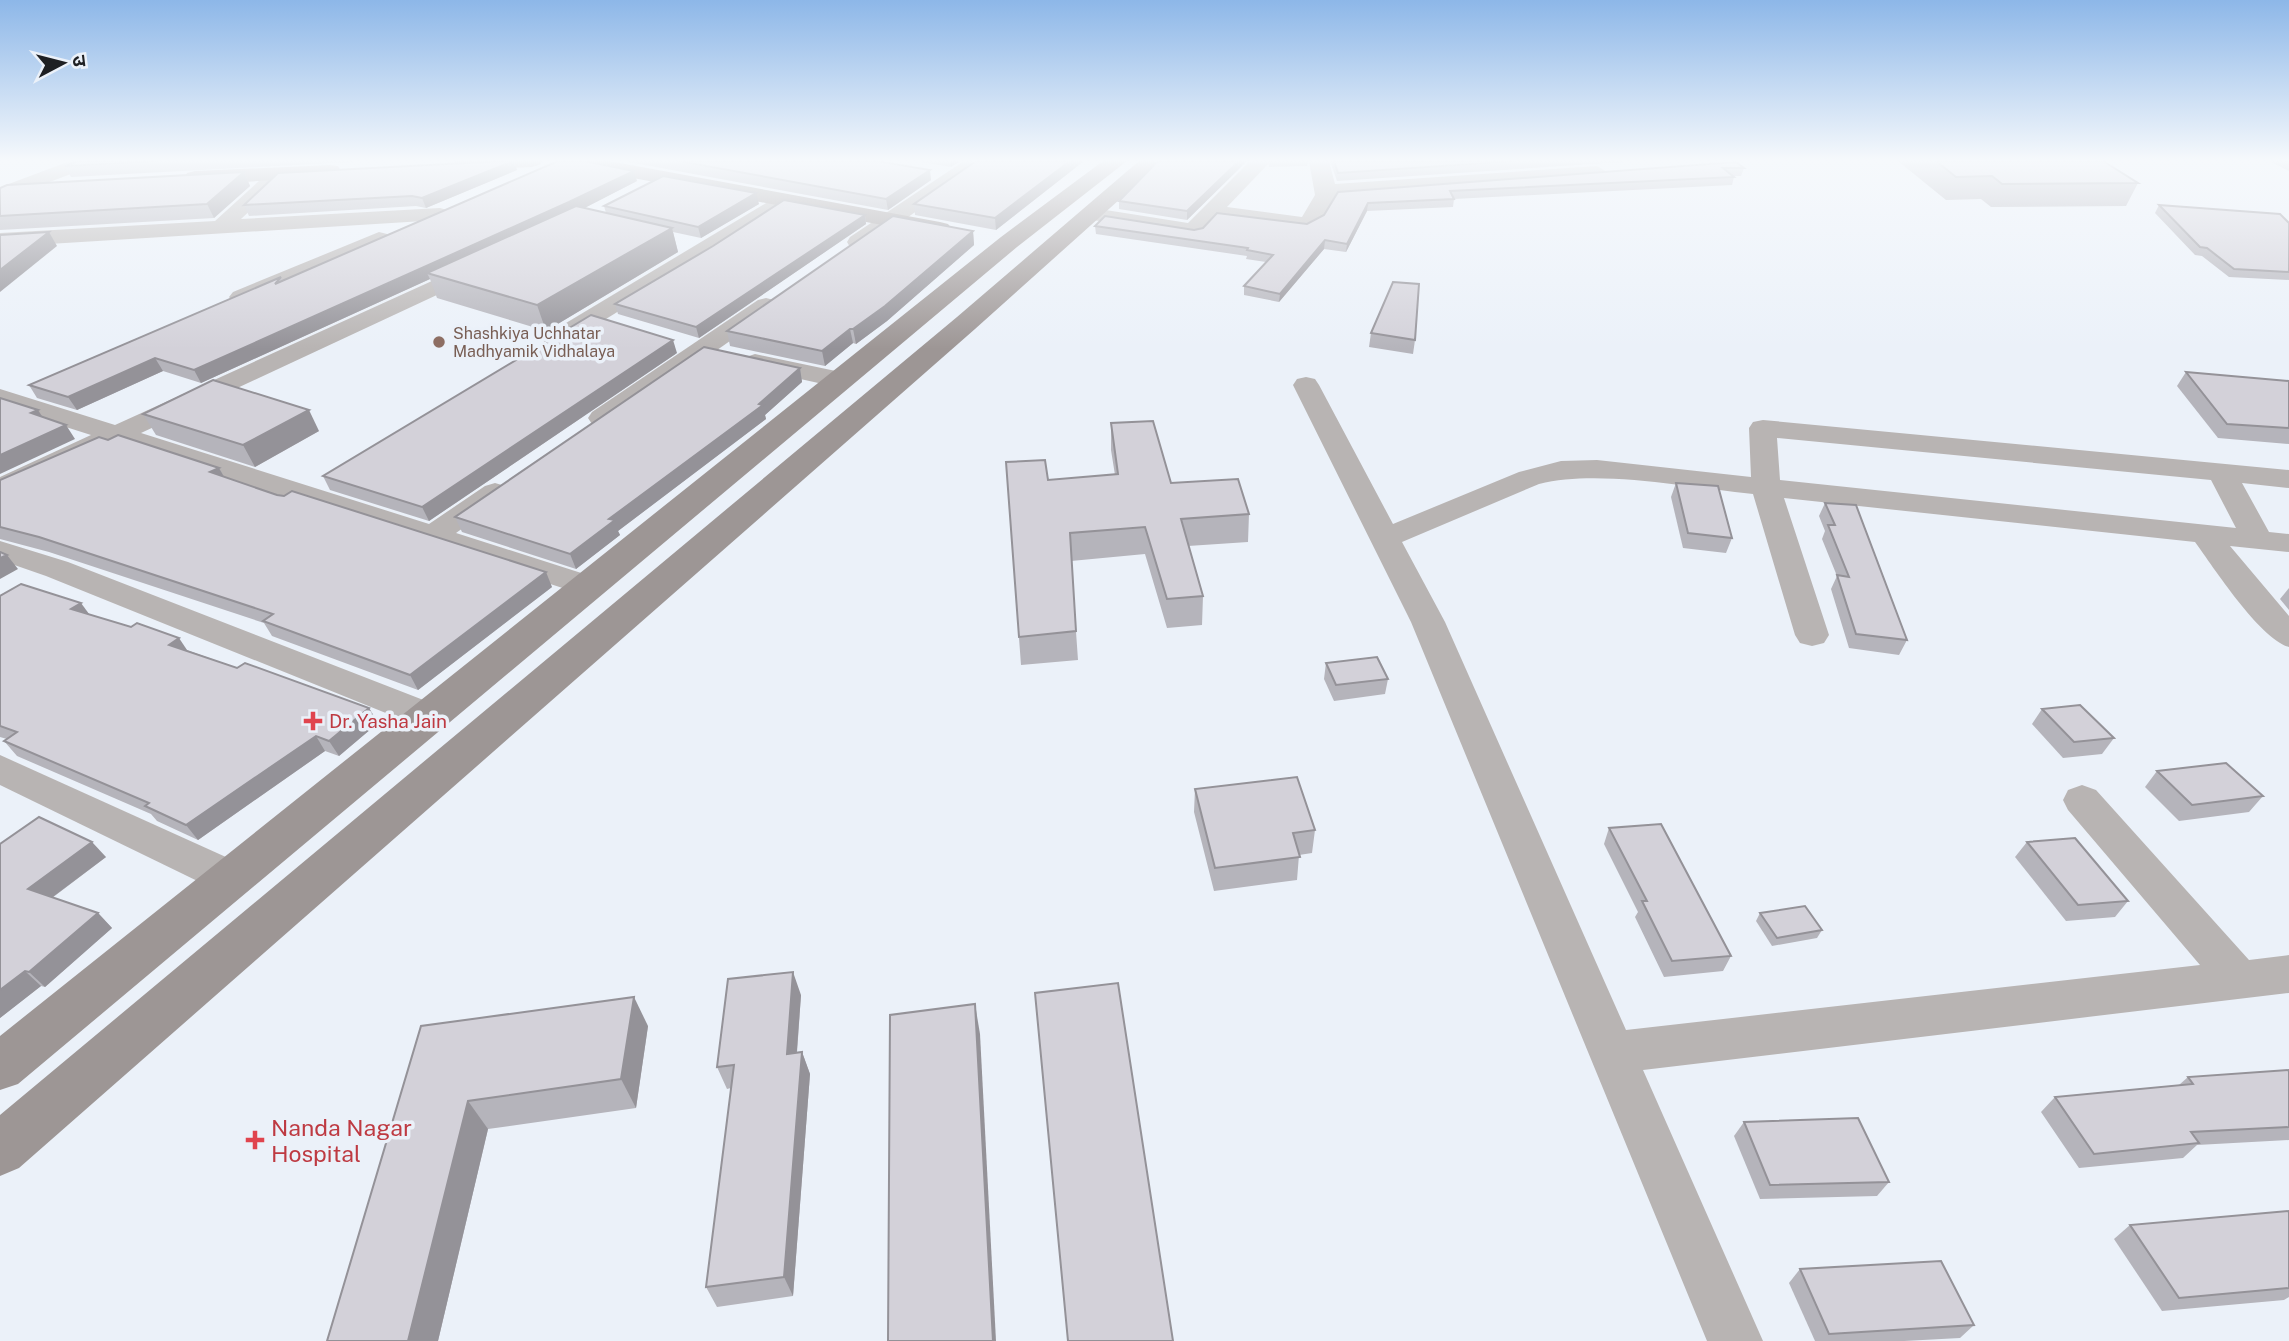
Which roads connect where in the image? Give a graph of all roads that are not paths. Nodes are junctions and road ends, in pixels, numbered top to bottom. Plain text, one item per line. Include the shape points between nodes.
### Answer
1 (224, 224) edge
2 (265, 224) edge
3 (417, 224) edge
4 (747, 224) edge
5 (885, 224) edge
6 (910, 224) edge
7 (1025, 224) edge
8 (1082, 224) edge
9 (1153, 224) edge
10 (1199, 224) edge
11 (221, 226) junction
12 (956, 232) edge
13 (0, 240) edge
14 (996, 240) junction
15 (681, 243) dead end
16 (706, 249) junction
17 (1052, 249) junction
18 (834, 258) edge
19 (492, 260) edge
20 (789, 289) edge
21 (220, 306) edge
22 (593, 317) junction
23 (620, 325) edge
24 (673, 341) edge
25 (700, 349) junction
26 (534, 353) edge
27 (841, 380) junction
28 (1306, 385) dead end
29 (7, 395) edge
30 (114, 435) junction
31 (577, 435) edge
32 (2222, 473) junction
33 (2289, 479) edge
34 (510, 481) edge
35 (0, 488) edge
36 (1766, 488) junction
37 (2205, 535) junction
38 (432, 536) junction
39 (1385, 538) junction
40 (2258, 540) junction
41 (2289, 543) edge
42 (0, 550) edge
43 (57, 569) junction
44 (589, 586) junction
45 (23, 588) edge
46 (1812, 635) dead end
47 (2289, 636) edge
48 (431, 717) junction
49 (0, 769) edge
50 (66, 800) junction
51 (2082, 800) dead end
52 (33, 823) edge
53 (233, 879) junction
54 (2289, 974) edge
55 (2239, 979) junction
56 (1612, 1053) junction
57 (0, 1068) edge
58 (0, 1150) edge
59 (1735, 1341) edge

1 - 11 street
2 - 11 street
3 - 21 street
4 - 16 street
5 - 18 street
6 - 12 street
7 - 14 street
8 - 17 street
9 - 10 street via 1193,230
11 - 13 street
14 - 17 street
14 - 27 street
15 - 16 street
16 - 22 street
17 - 58 street
19 - 30 street
20 - 25 street
22 - 23 street
22 - 26 street
24 - 25 street
25 - 27 street
25 - 31 street
27 - 44 street
28 - 39 street
29 - 30 street
30 - 35 street
30 - 38 street via 312,486
32 - 33 street
32 - 36 street via 1763,428
32 - 40 street
34 - 38 street
36 - 37 street
36 - 39 street via 1597,469 1561,470 1529,478
36 - 46 street
37 - 40 street
37 - 47 street
38 - 44 street
39 - 56 street via 1428,622
40 - 41 street
42 - 43 street
43 - 45 street
43 - 48 street
44 - 48 street
48 - 53 street
49 - 50 street
50 - 52 street
50 - 53 street
51 - 55 street
53 - 57 street
54 - 55 street
55 - 56 street
56 - 59 street

